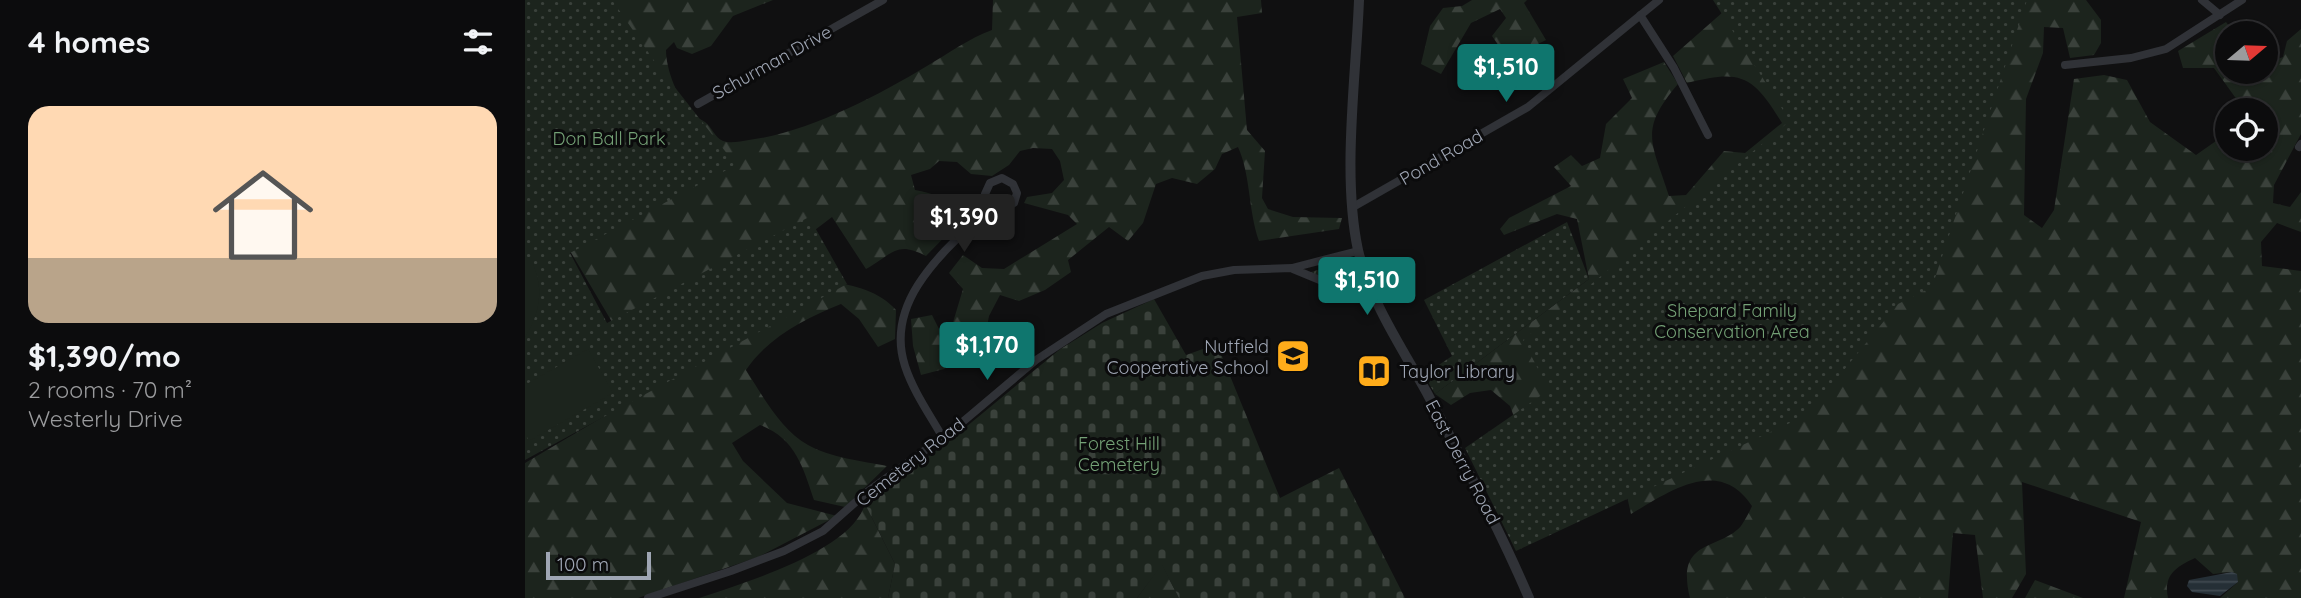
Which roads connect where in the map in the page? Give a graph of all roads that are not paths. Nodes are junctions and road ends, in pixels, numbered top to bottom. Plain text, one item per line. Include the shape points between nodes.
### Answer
1 (883, 0) edge
2 (1359, 0) edge
3 (1659, 0) edge
4 (2202, 0) edge
5 (2242, 0) edge
6 (1640, 15) junction
7 (2220, 15) junction
8 (2065, 65) dead end
9 (698, 104) dead end
10 (1708, 135) dead end
11 (991, 206) junction
12 (1353, 207) junction
13 (1358, 251) junction
14 (1292, 268) junction
15 (1378, 304) junction
16 (943, 438) junction
17 (648, 598) edge
18 (1529, 598) edge

1 - 9 street, Schurman Drive
2 - 12 street, East Derry Road
3 - 6 street, Pond Road
4 - 7 street
5 - 7 street
6 - 10 street
6 - 12 street, Pond Road via 1528,107
7 - 8 street via 2166,49 2138,57
11 - 11 street via 1003,210 1012,205 1017,197 1013,184 1002,178 990,183 985,194
11 - 16 street via 915,288 902,318 905,367
12 - 13 street, East Derry Road
13 - 14 street, Cemetery Road
13 - 15 street, East Derry Road
14 - 15 street
14 - 16 street, Cemetery Road via 1202,276 1106,314 1044,354
15 - 18 street, East Derry Road via 1483,499
16 - 17 street, Cemetery Road via 804,542

